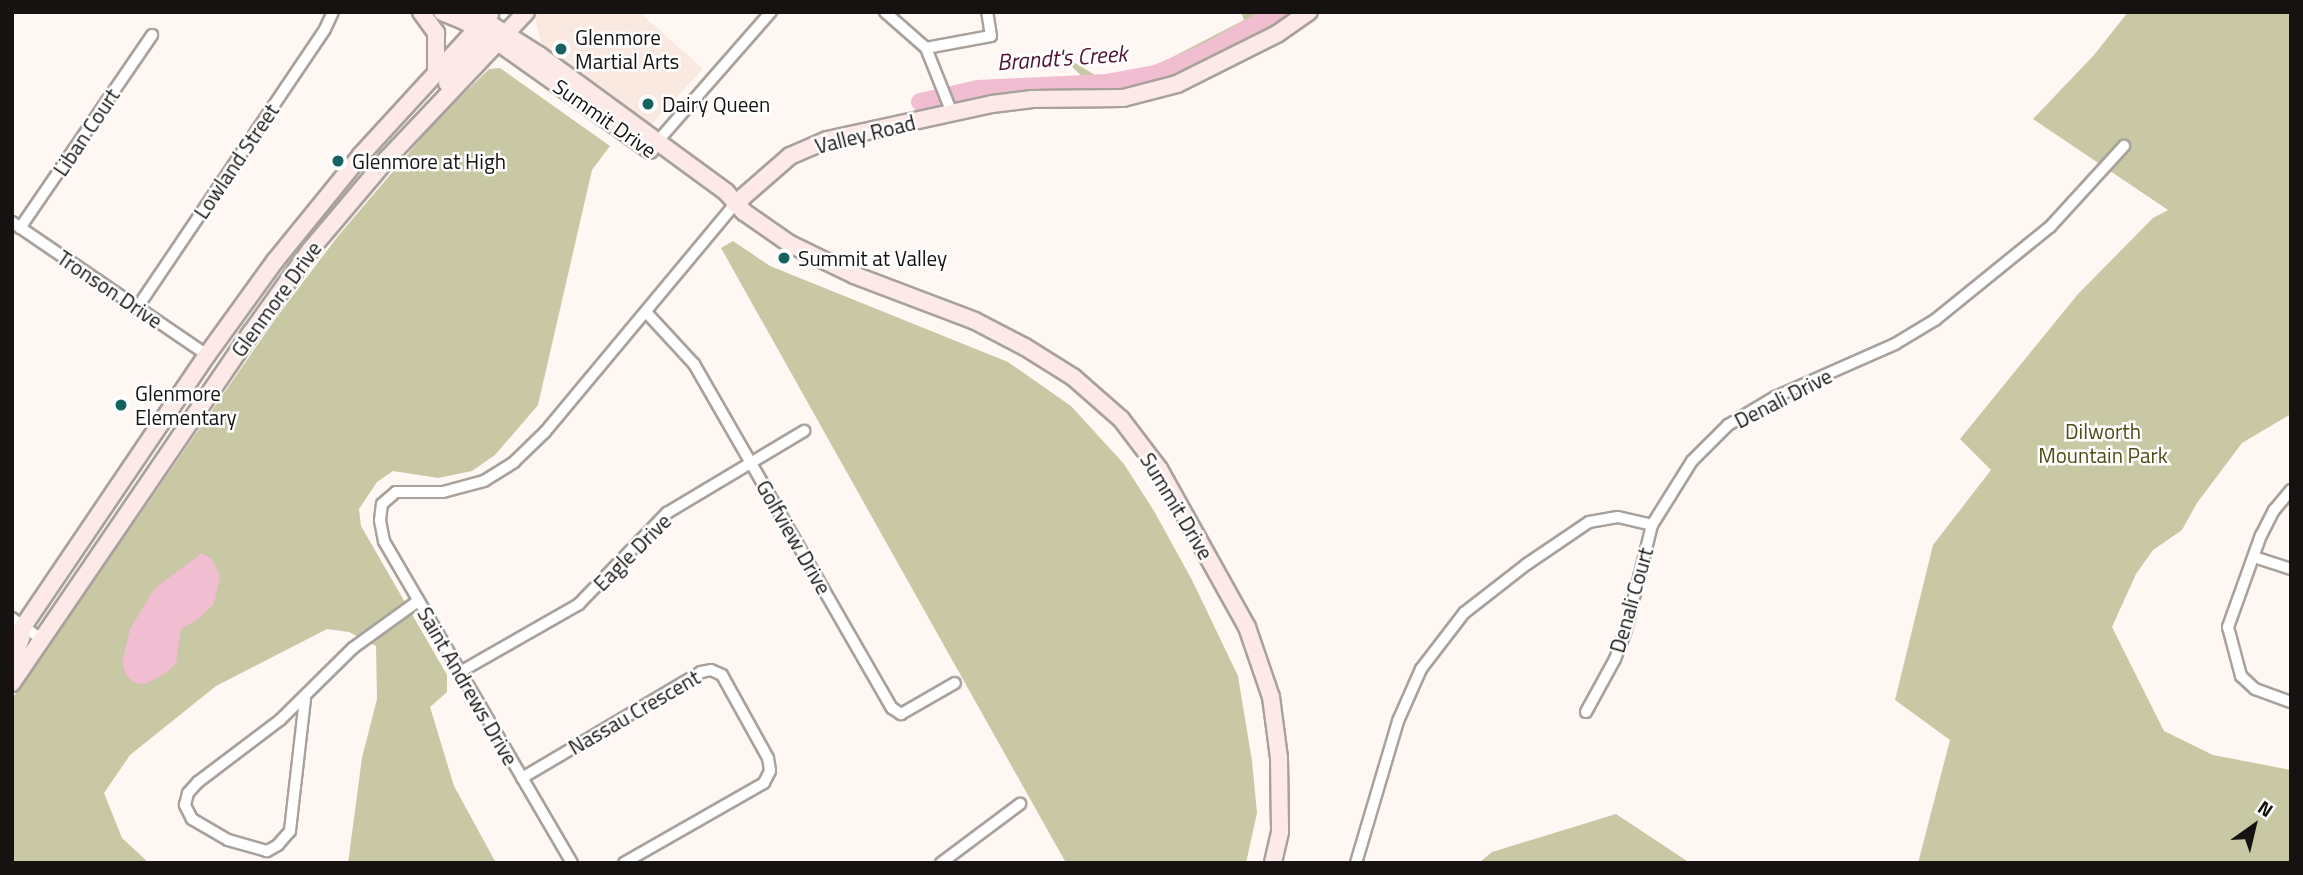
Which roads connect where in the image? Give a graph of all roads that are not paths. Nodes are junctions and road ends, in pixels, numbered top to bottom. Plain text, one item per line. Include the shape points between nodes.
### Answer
1 (333, 12) edge
2 (421, 12) edge
3 (443, 12) edge
4 (505, 12) edge
5 (528, 12) edge
6 (771, 12) edge
7 (885, 12) edge
8 (988, 12) edge
9 (1309, 12) edge
10 (489, 26) edge
11 (152, 35) dead end
12 (926, 48) junction
13 (535, 60) junction
14 (483, 61) junction
15 (436, 72) junction
16 (952, 113) junction
17 (657, 142) junction
18 (2124, 146) dead end
19 (387, 159) junction
20 (735, 204) junction
21 (16, 225) edge
22 (136, 308) junction
23 (646, 312) junction
24 (207, 355) junction
25 (804, 431) dead end
26 (751, 464) junction
27 (2291, 490) edge
28 (382, 504) joint
29 (1652, 524) junction
30 (2254, 557) junction
31 (2291, 569) edge
32 (418, 601) junction
33 (18, 622) edge
34 (41, 639) junction
35 (12, 643) edge
36 (12, 663) edge
37 (460, 672) junction
38 (12, 683) edge
39 (955, 683) dead end
40 (304, 699) junction
41 (2291, 702) edge
42 (1586, 712) dead end
43 (522, 778) junction
44 (1020, 804) dead end
45 (572, 863) edge
46 (624, 863) edge
47 (941, 863) edge
48 (1273, 863) edge
49 (1356, 863) edge

1 - 22 street, Lowland Street
2 - 15 main road via 436,33
3 - 10 main road, Summit Drive
4 - 10 main road
5 - 10 main road
5 - 13 main road via 527,35
6 - 17 street
7 - 12 street
8 - 12 street via 991,36
9 - 16 main road, Valley Road via 1277,34 1177,85 1123,98 1031,99
10 - 13 main road, Summit Drive
10 - 14 main road, Glenmore Drive
10 - 15 main road, Glenmore Drive
10 - 19 main road
11 - 21 street, Liban Court
12 - 16 street
13 - 14 main road
13 - 17 main road, Summit Drive
13 - 20 main road, Summit Drive via 721,200
14 - 19 main road, Glenmore Drive
15 - 24 main road, Glenmore Drive via 309,218
16 - 20 main road, Valley Road via 814,145 790,156
17 - 20 main road, Summit Drive via 726,192
18 - 29 street, Denali Drive via 2050,227 1935,320 1775,397 1728,425 1692,461
19 - 34 main road, Glenmore Drive via 312,249 251,333
20 - 23 street, Valley Road
20 - 48 main road, Summit Drive via 790,244 822,260 975,321 1025,346 1073,377 1121,419 1159,469 1247,627 1271,697 1279,758 1280,832
21 - 22 street, Tronson Drive
22 - 24 street, Tronson Drive
23 - 26 street, Golfview Drive via 694,364
23 - 28 street, Valley Road via 514,462 484,481 443,492 396,492
24 - 33 main road, Glenmore Drive
25 - 26 street, Eagle Drive
26 - 37 street, Eagle Drive via 667,513 579,604
26 - 39 street, Golfview Drive via 892,708 901,714
27 - 30 street via 2274,510
28 - 32 street, Saint Andrews Drive via 384,541
29 - 42 street, Denali Court via 1626,630
29 - 49 street via 1618,517 1589,522 1464,613 1421,669 1398,721
30 - 31 street
30 - 41 street via 2228,627 2241,676 2255,690
32 - 37 street, Saint Andrews Drive
32 - 40 street via 353,648
33 - 34 street
33 - 35 main road, Glenmore Drive
33 - 36 main road
34 - 38 main road, Glenmore Drive
37 - 43 street, Saint Andrews Drive
40 - 40 street via 198,782 185,805 192,819 228,840 267,851 278,845 290,831
43 - 45 street, Saint Andrews Drive
43 - 46 street, Nassau Crescent via 701,672 711,670 722,676 768,758 770,771 764,783
44 - 47 street

